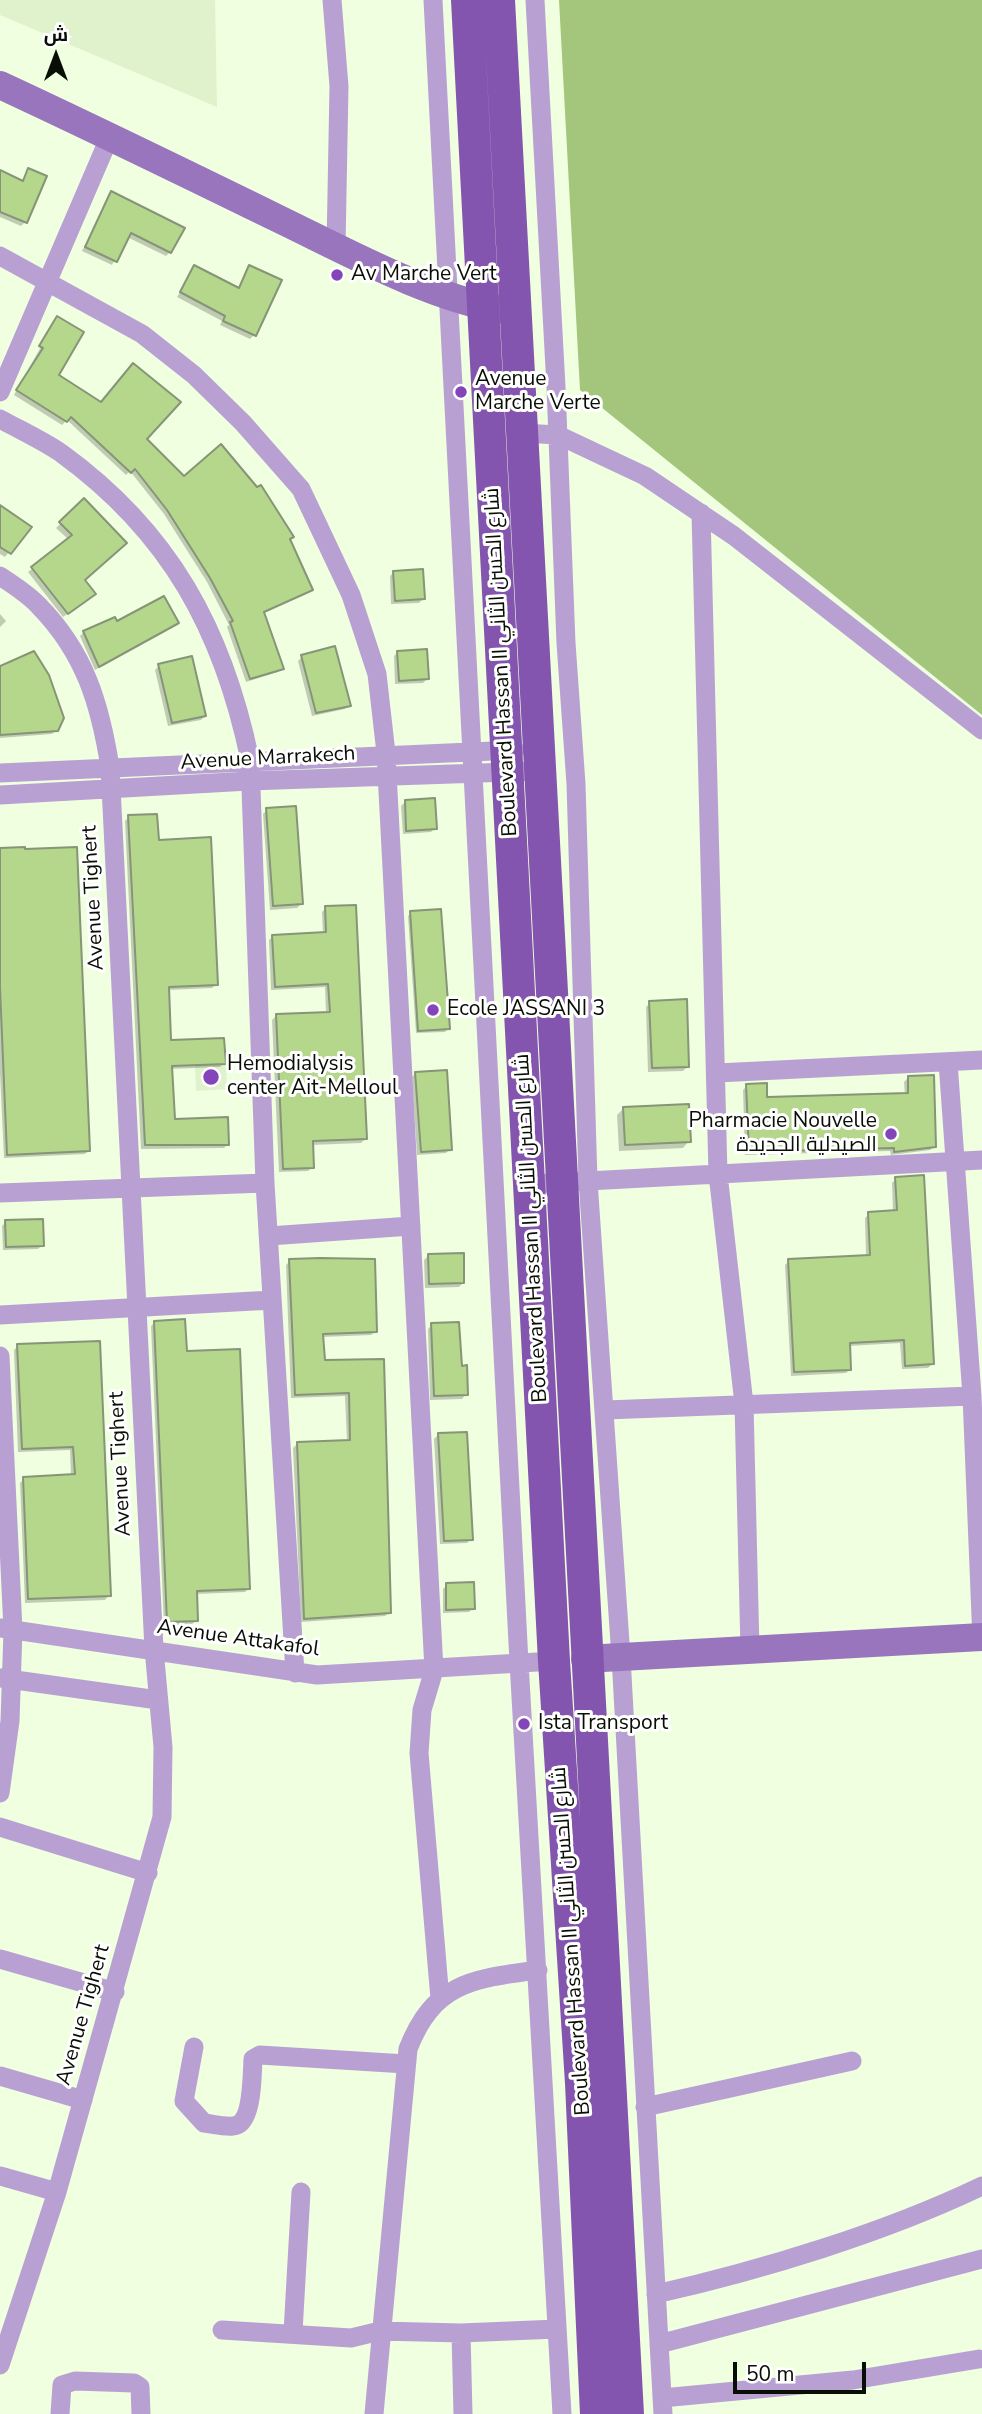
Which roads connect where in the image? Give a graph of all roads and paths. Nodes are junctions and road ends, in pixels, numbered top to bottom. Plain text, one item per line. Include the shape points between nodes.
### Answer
1 (331, 0) edge
2 (433, 0) edge
3 (467, 0) edge
4 (499, 0) edge
5 (535, 0) edge
6 (0, 85) edge
7 (110, 136) junction
8 (337, 247) junction
9 (0, 257) edge
10 (46, 280) junction
11 (446, 293) junction
12 (483, 306) junction
13 (515, 311) junction
14 (0, 392) edge
15 (0, 419) edge
16 (522, 433) junction
17 (558, 435) junction
18 (701, 513) junction
19 (0, 576) edge
20 (982, 730) edge
21 (473, 751) junction
22 (386, 753) junction
23 (250, 760) junction
24 (523, 760) junction
25 (110, 767) junction
26 (475, 772) junction
27 (0, 773) edge
28 (387, 775) junction
29 (249, 781) junction
30 (112, 791) junction
31 (0, 795) edge
32 (982, 1060) edge
33 (948, 1062) junction
34 (717, 1073) junction
35 (982, 1160) edge
36 (954, 1162) junction
37 (718, 1174) junction
38 (560, 1182) junction
39 (265, 1183) junction
40 (130, 1187) junction
41 (0, 1193) edge
42 (411, 1226) junction
43 (269, 1236) junction
44 (272, 1300) junction
45 (136, 1308) junction
46 (973, 1314) edge
47 (0, 1315) edge
48 (0, 1356) edge
49 (972, 1396) junction
50 (744, 1404) junction
51 (606, 1410) junction
52 (979, 1486) edge
53 (7, 1629) edge
54 (981, 1639) edge
55 (154, 1649) junction
56 (750, 1650) junction
57 (621, 1657) junction
58 (585, 1659) junction
59 (554, 1661) junction
60 (519, 1662) junction
61 (434, 1670) junction
62 (295, 1673) junction
63 (7, 1678) edge
64 (159, 1700) junction
65 (0, 1793) edge
66 (0, 1827) edge
67 (148, 1873) junction
68 (0, 1959) edge
69 (538, 1970) junction
70 (115, 1992) junction
71 (440, 1998) junction
72 (194, 2047) dead end
73 (852, 2061) dead end
74 (406, 2064) junction
75 (0, 2076) edge
76 (83, 2100) junction
77 (645, 2106) junction
78 (0, 2176) edge
79 (982, 2186) edge
80 (57, 2192) junction
81 (301, 2192) dead end
82 (982, 2259) edge
83 (656, 2294) junction
84 (8, 2311) edge
85 (557, 2329) junction
86 (222, 2330) dead end
87 (380, 2331) junction
88 (293, 2332) junction
89 (461, 2333) junction
90 (659, 2344) junction
91 (979, 2359) dead end
92 (0, 2365) edge
93 (663, 2406) edge
94 (60, 2414) edge
95 (141, 2414) edge
96 (374, 2414) edge
97 (463, 2414) edge
98 (562, 2414) edge
99 (596, 2414) edge
100 (628, 2414) edge

1 - 8 street via 339,86
2 - 11 street
3 - 12 main road, Boulevard Hassan II شارع الحسن الثاني
4 - 13 main road, Boulevard Hassan II شارع الحسن الثاني
5 - 17 street
6 - 7 street
7 - 8 street
7 - 10 street
8 - 11 street
9 - 10 street
10 - 14 street
10 - 22 street via 142,334 194,375 301,489 351,595 373,661 382,698
11 - 12 street
11 - 21 street
12 - 13 street
12 - 24 main road, Boulevard Hassan II شارع الحسن الثاني
13 - 16 main road, Boulevard Hassan II شارع الحسن الثاني
15 - 23 street via 59,452 117,499 169,561 204,616 225,665
16 - 17 street
16 - 24 main road, Boulevard Hassan II شارع الحسن الثاني
17 - 18 street via 645,476
17 - 38 street via 576,784
18 - 20 street
18 - 34 street
19 - 25 street, Avenue Tighert via 39,605 81,663 101,711
21 - 22 street, Avenue Marrakech
21 - 24 street, Avenue Marrakech
21 - 26 street
22 - 23 street, Avenue Marrakech
22 - 28 street
23 - 25 street, Avenue Marrakech
23 - 29 street
24 - 26 street, Avenue Marrakech
24 - 38 main road, Boulevard Hassan II شارع الحسن الثاني
25 - 27 street, Avenue Marrakech
25 - 30 street, Avenue Tighert
26 - 28 street, Avenue Marrakech
26 - 60 street
28 - 29 street, Avenue Marrakech
28 - 42 street
29 - 30 street, Avenue Marrakech
29 - 39 street
30 - 31 street, Avenue Marrakech
30 - 40 street, Avenue Tighert
32 - 33 street
33 - 34 street
33 - 36 street
34 - 37 street
35 - 36 street
36 - 37 street
36 - 46 street
37 - 38 street
37 - 50 street
38 - 51 street
38 - 58 main road, Boulevard Hassan II شارع الحسن الثاني
38 - 59 main road, Boulevard Hassan II شارع الحسن الثاني
39 - 40 street
39 - 43 street
40 - 41 street
40 - 45 street, Avenue Tighert
42 - 43 street
42 - 61 street
43 - 44 street
44 - 45 street
44 - 62 street
45 - 47 street
45 - 55 street, Avenue Tighert
46 - 49 street
48 - 53 street
49 - 50 street
49 - 52 street
50 - 51 street
50 - 56 street
51 - 57 street
52 - 54 street
53 - 55 street, Avenue Attakafol
53 - 63 street
54 - 56 street
55 - 62 street, Avenue Attakafol
55 - 64 street, Avenue Tighert
56 - 57 street
57 - 58 street
57 - 77 street
58 - 59 main road
58 - 100 main road, Boulevard Hassan II شارع الحسن الثاني
59 - 60 street, Avenue Attakafol
59 - 99 main road, Boulevard Hassan II شارع الحسن الثاني
60 - 61 street, Avenue Attakafol
60 - 69 street
61 - 62 street, Avenue Attakafol
61 - 71 street via 422,1710 419,1753
63 - 64 street
63 - 65 street
64 - 67 street, Avenue Tighert via 162,1817
66 - 67 street
67 - 70 street, Avenue Tighert
68 - 70 street
69 - 71 street via 476,1979
69 - 85 street
70 - 76 street, Avenue Tighert
71 - 74 street via 419,2020
72 - 74 street via 184,2101 204,2123 234,2126 242,2124 247,2115 253,2059 260,2055
73 - 77 street
74 - 87 street
75 - 76 street
76 - 80 street, Avenue Tighert
77 - 83 street
78 - 80 street
79 - 83 street via 935,2208 729,2278
80 - 84 street, Avenue Tighert
81 - 88 street
82 - 90 street
83 - 90 street
84 - 92 street, Avenue Tighert
85 - 89 street
85 - 98 street
86 - 88 street
87 - 88 street via 351,2338
87 - 89 street
87 - 96 street
89 - 97 street
90 - 93 street
91 - 93 street
94 - 95 street via 62,2385 75,2381 134,2383 140,2388

